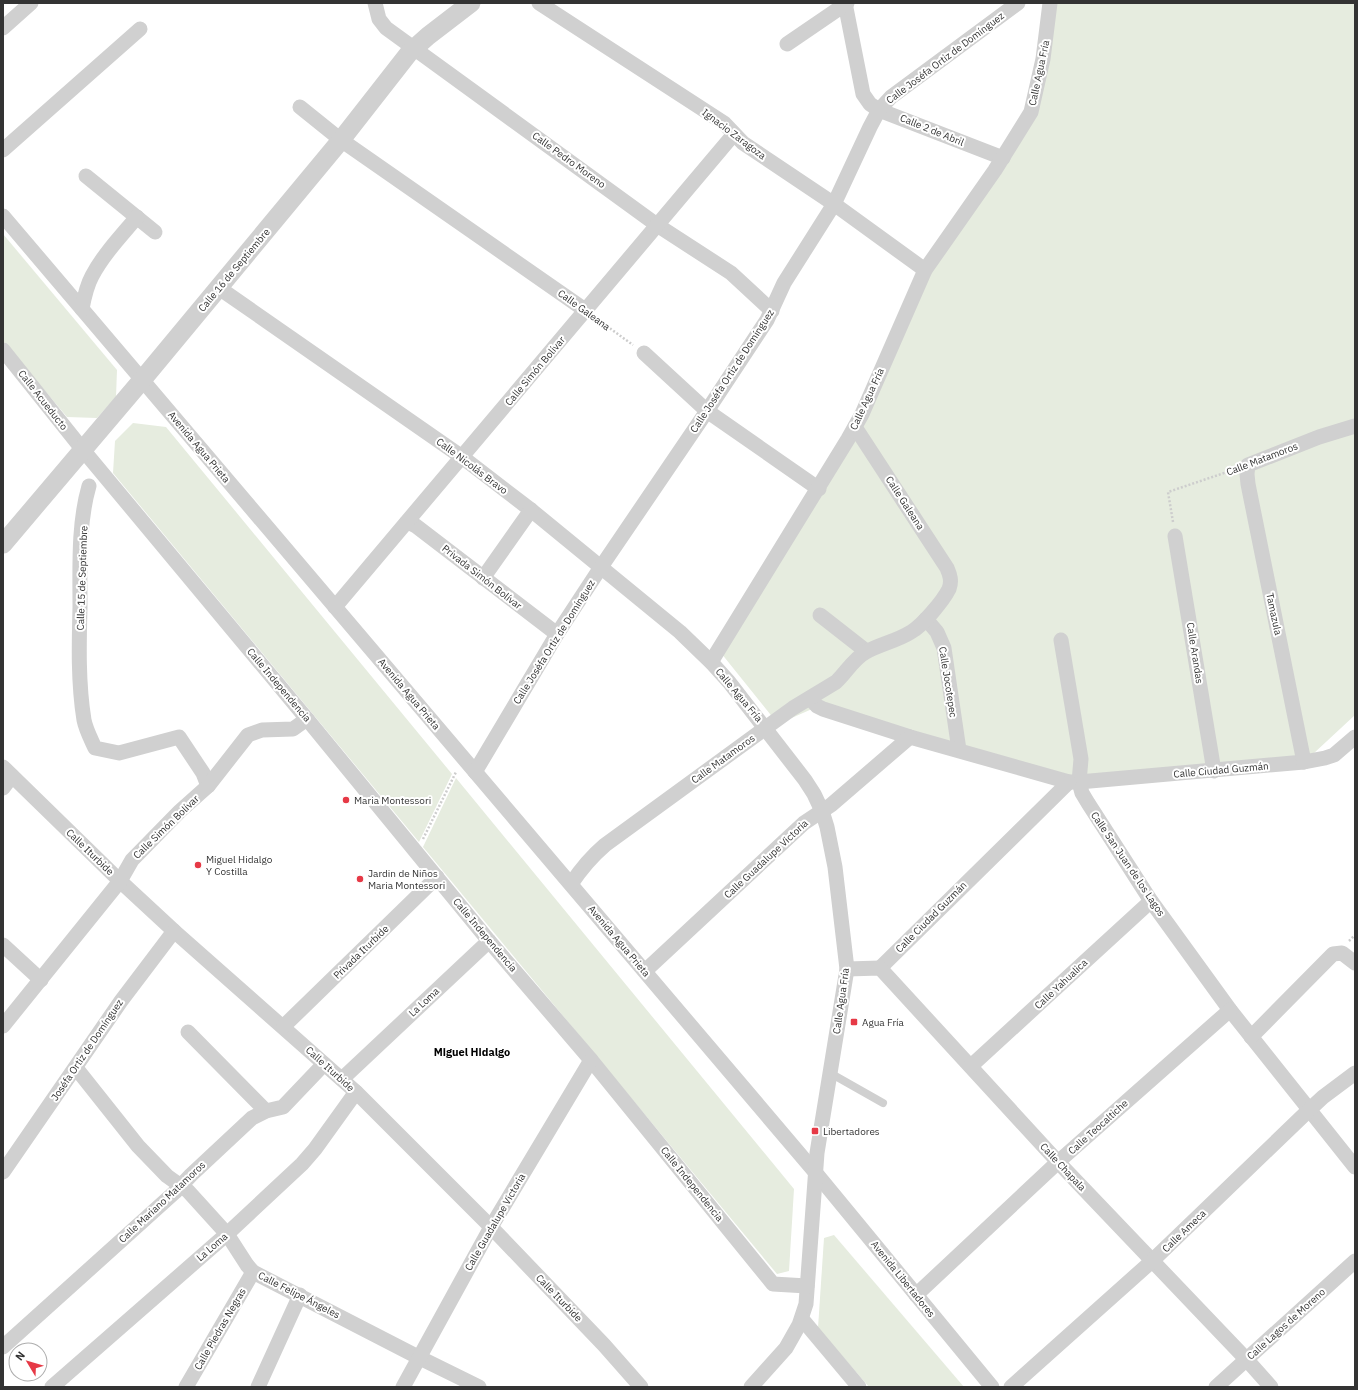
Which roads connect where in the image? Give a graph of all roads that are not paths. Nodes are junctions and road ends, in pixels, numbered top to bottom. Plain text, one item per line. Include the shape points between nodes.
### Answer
1 (31, 3) edge
2 (375, 3) edge
3 (471, 3) edge
4 (539, 3) edge
5 (846, 3) edge
6 (1018, 3) edge
7 (1050, 3) edge
8 (3, 28) edge
9 (140, 29) dead end
10 (787, 44) dead end
11 (414, 48) junction
12 (300, 107) dead end
13 (879, 110) junction
14 (734, 134) junction
15 (341, 140) junction
16 (3, 150) edge
17 (1003, 158) junction
18 (86, 176) dead end
19 (834, 204) junction
20 (3, 216) edge
21 (137, 217) junction
22 (657, 225) junction
23 (155, 232) dead end
24 (925, 270) junction
25 (219, 288) junction
26 (82, 309) junction
27 (586, 310) junction
28 (772, 311) junction
29 (3, 350) edge
30 (644, 353) road end
31 (142, 380) junction
32 (707, 411) junction
33 (1355, 426) edge
34 (855, 427) junction
35 (83, 450) junction
36 (462, 456) junction
37 (1248, 465) joint
38 (89, 486) dead end
39 (819, 489) junction
40 (531, 510) junction
41 (406, 523) junction
42 (1176, 536) road end
43 (3, 544) edge
44 (601, 567) junction
45 (483, 578) junction
46 (950, 581) joint
47 (335, 607) junction
48 (820, 615) dead end
49 (926, 619) junction
50 (557, 634) junction
51 (1061, 640) dead end
52 (866, 652) junction
53 (711, 662) junction
54 (810, 698) junction
55 (307, 720) junction
56 (766, 728) junction
57 (910, 737) junction
58 (1355, 737) edge
59 (959, 750) junction
60 (1304, 762) junction
61 (1214, 771) junction
62 (8, 772) edge
63 (475, 772) junction
64 (1074, 782) junction
65 (208, 786) junction
66 (3, 788) edge
67 (822, 811) junction
68 (438, 877) junction
69 (120, 881) junction
70 (571, 884) junction
71 (1151, 901) junction
72 (174, 931) junction
73 (489, 941) junction
74 (3, 945) edge
75 (1355, 963) edge
76 (880, 968) junction
77 (847, 969) junction
78 (644, 971) junction
79 (41, 980) junction
80 (1230, 1010) junction
81 (3, 1026) edge
82 (284, 1026) junction
83 (188, 1032) dead end
84 (1252, 1037) junction
85 (591, 1060) junction
86 (324, 1064) junction
87 (971, 1066) junction
88 (76, 1068) junction
89 (830, 1073) junction
90 (1355, 1073) edge
91 (342, 1079) junction
92 (356, 1092) junction
93 (883, 1103) dead end
94 (1309, 1110) junction
95 (266, 1111) junction
96 (1058, 1162) junction
97 (1355, 1167) edge
98 (3, 1172) edge
99 (815, 1172) junction
100 (181, 1186) junction
101 (491, 1227) junction
102 (227, 1234) junction
103 (1152, 1261) junction
104 (1355, 1261) edge
105 (253, 1272) junction
106 (807, 1286) junction
107 (300, 1295) junction
108 (916, 1295) junction
109 (802, 1319) junction
110 (3, 1347) edge
111 (418, 1357) junction
112 (1247, 1360) junction
113 (52, 1387) edge
114 (186, 1387) edge
115 (258, 1387) edge
116 (402, 1387) edge
117 (479, 1387) edge
118 (641, 1387) edge
119 (751, 1387) edge
120 (859, 1387) edge
121 (992, 1387) edge
122 (1011, 1387) edge
123 (1216, 1387) edge
124 (1271, 1387) edge

1 - 8 street
2 - 11 street, Calle Pedro Moreno via 383,24
3 - 11 street, Calle 16 de Septiembre
4 - 14 street, Ignacio Zaragoza via 724,123
5 - 10 street
5 - 13 street, Calle 2 de Abril via 862,94
6 - 13 street, Calle Joséfa Ortiz de Domínguez via 891,97
7 - 17 street, Calle Agua Fría via 1044,59 1033,106
9 - 16 street
11 - 15 street, Calle 16 de Septiembre
11 - 22 street, Calle Pedro Moreno
12 - 15 street, Calle Galeana
13 - 17 street, Calle 2 de Abril
13 - 19 street, Calle Joséfa Ortiz de Domínguez
14 - 19 street, Ignacio Zaragoza via 743,143
14 - 22 street, Calle Simón Bolívar
15 - 25 street, Calle 16 de Septiembre
15 - 27 street, Calle Galeana
17 - 24 street, Calle Agua Fría
18 - 21 street
19 - 24 street, Ignacio Zaragoza
19 - 28 street, Calle Joséfa Ortiz de Domínguez via 784,283
20 - 26 street, Avenida Agua Prieta
21 - 23 street
21 - 26 street via 91,277
22 - 27 street, Calle Simón Bolívar
22 - 28 street, Calle Pedro Moreno via 730,273
24 - 34 street, Calle Agua Fría
25 - 31 street, Calle 16 de Septiembre
25 - 36 street, Calle Nicolás Bravo
26 - 31 street, Avenida Agua Prieta
27 - 36 street, Calle Simón Bolívar
28 - 32 street, Calle Joséfa Ortiz de Domínguez
29 - 35 street, Calle Acueducto
30 - 32 street
31 - 35 street, Calle 16 de Septiembre
31 - 47 street, Avenida Agua Prieta
32 - 39 street
32 - 44 street, Calle Joséfa Ortiz de Domínguez
33 - 37 street, Calle Matamoros
34 - 39 street, Calle Agua Fría
34 - 46 street, Calle Galeana via 947,568
35 - 43 street, Calle 16 de Septiembre
35 - 55 street, Calle Independencia
36 - 40 street, Calle Nicolás Bravo
36 - 41 street, Calle Simón Bolívar
37 - 60 street, Tamazula via 1248,484
38 - 65 street, Calle 15 de Septiembre via 85,498 80,575 80,671 84,721 89,737 95,748 119,753 179,737 203,773
39 - 53 street, Calle Agua Fría
40 - 44 street, Calle Nicolás Bravo
40 - 45 street
41 - 45 street, Privada Simón Bolívar via 416,526
41 - 47 street, Calle Simón Bolívar
42 - 61 street, Calle Arandas
44 - 50 street, Calle Joséfa Ortiz de Domínguez
44 - 53 street, Calle Nicolás Bravo via 680,632
45 - 50 street, Privada Simón Bolívar
46 - 49 street, Calle Matamoros via 949,588
47 - 63 street, Avenida Agua Prieta
48 - 52 street
49 - 52 street, Calle Matamoros via 910,633
49 - 59 street, Calle Jocotepec via 937,632 944,648
50 - 63 street, Calle Joséfa Ortiz de Domínguez
51 - 64 street via 1081,759
52 - 54 street, Calle Matamoros via 855,660 836,682
53 - 56 street, Calle Agua Fría
54 - 56 street, Calle Matamoros
54 - 57 street via 823,709
55 - 65 street, Calle Simón Bolívar via 293,729 262,730 248,735
55 - 68 street, Calle Independencia
56 - 67 street, Calle Agua Fría via 805,780
56 - 70 street, Calle Matamoros via 605,845 593,855
57 - 59 street
57 - 67 street, Calle Guadalupe Victoria
58 - 60 street, Calle Ciudad Guzmán via 1334,755
59 - 64 street
60 - 61 street, Calle Ciudad Guzmán
61 - 64 street, Calle Ciudad Guzmán
62 - 66 street
62 - 69 street, Calle Iturbide
63 - 70 street, Avenida Agua Prieta
64 - 71 street, Calle San Juan de los Lagos
64 - 76 street, Calle Ciudad Guzmán
65 - 69 street, Calle Simón Bolívar via 132,860
67 - 77 street, Calle Agua Fría via 835,867
67 - 78 street, Calle Guadalupe Victoria via 804,823
68 - 73 street, Calle Independencia
68 - 82 street, Privada Iturbide
69 - 72 street, Calle Iturbide
69 - 79 street, Calle Simón Bolívar
70 - 78 street, Avenida Agua Prieta
71 - 80 street, Calle San Juan de los Lagos
71 - 87 street, Calle Yahualica
72 - 82 street, Calle Iturbide
72 - 88 street, Joséfa Ortiz de Domínguez via 121,1001
73 - 85 street, Calle Independencia
73 - 91 street, La Loma
74 - 79 street
75 - 84 street via 1337,953 1330,957
76 - 77 street
76 - 87 street, Calle Chapala
77 - 89 street, Calle Agua Fría
78 - 99 street, Avenida Agua Prieta
79 - 81 street, Calle Simón Bolívar
80 - 84 street, Calle San Juan de los Lagos
80 - 96 street, Calle Teocaltiche
82 - 86 street, Calle Iturbide
83 - 95 street
84 - 94 street, Calle San Juan de los Lagos
85 - 101 street, Calle Guadalupe Victoria
85 - 106 street, Calle Independencia via 773,1284
86 - 91 street, Calle Iturbide
86 - 95 street, Calle Mariano Matamoros via 283,1107
87 - 96 street, Calle Chapala
88 - 98 street, Joséfa Ortiz de Domínguez
88 - 100 street, Calle Felipe Ángeles via 138,1146 167,1176
89 - 93 lane
89 - 99 street, Calle Agua Fría
90 - 94 street, Calle Ameca
91 - 92 street, Calle Iturbide
92 - 101 street, Calle Iturbide
92 - 102 street, La Loma via 309,1157
94 - 97 street, Calle San Juan de los Lagos
94 - 103 street, Calle Ameca
95 - 100 street, Calle Mariano Matamoros via 252,1118
96 - 103 street, Calle Chapala
96 - 108 street, Calle Teocaltiche
99 - 106 street, Calle Agua Fría
99 - 108 street, Avenida Libertadores
100 - 102 street, Calle Felipe Ángeles
100 - 110 street, Calle Mariano Matamoros
101 - 111 street, Calle Guadalupe Victoria
101 - 118 street, Calle Iturbide
102 - 105 street, Calle Felipe Ángeles
102 - 113 street, La Loma
103 - 112 street, Calle Chapala
103 - 122 street, Calle Ameca
104 - 112 street, Calle Lagos de Moreno
105 - 107 street, Calle Felipe Ángeles
105 - 114 street, Calle Piedras Negras
106 - 109 street, Calle Agua Fría
107 - 111 street, Calle Felipe Ángeles
107 - 115 street
108 - 121 street, Avenida Libertadores
109 - 119 street, Calle Agua Fría via 786,1348
109 - 120 street
111 - 116 street, Calle Guadalupe Victoria
111 - 117 street, Calle Felipe Ángeles
112 - 123 street, Calle Lagos de Moreno
112 - 124 street, Calle Chapala

